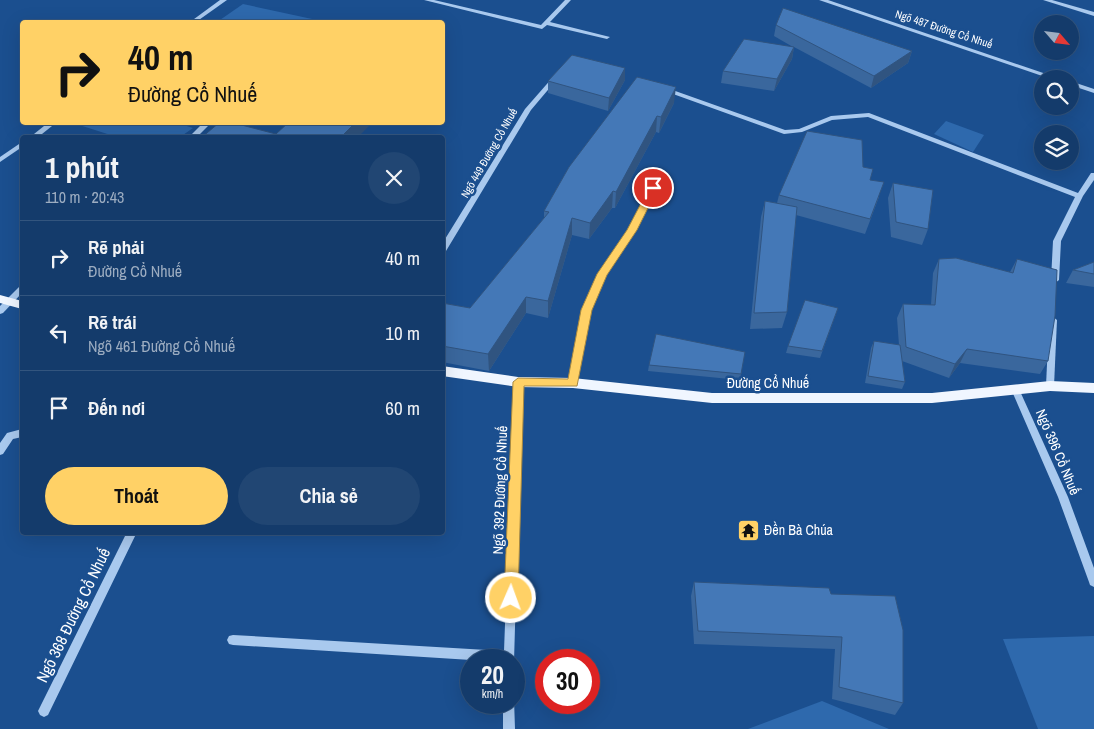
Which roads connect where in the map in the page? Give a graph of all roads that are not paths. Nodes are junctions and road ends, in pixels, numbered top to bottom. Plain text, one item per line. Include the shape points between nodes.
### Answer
1 (224, 0) edge
2 (426, 0) edge
3 (568, 0) edge
4 (822, 0) edge
5 (1046, 0) edge
6 (1056, 1) edge
7 (1094, 14) edge
8 (196, 20) edge
9 (546, 23) junction
10 (607, 37) dead end
11 (561, 70) edge
12 (1034, 71) edge
13 (655, 86) edge
14 (1079, 86) edge
15 (1094, 90) edge
16 (50, 125) edge
17 (206, 125) edge
18 (36, 135) edge
19 (194, 135) edge
20 (20, 145) edge
21 (0, 160) edge
22 (1094, 175) edge
23 (653, 188) dead end
24 (1079, 196) junction
25 (445, 246) edge
26 (1055, 289) edge
27 (20, 290) edge
28 (5, 300) edge
29 (20, 304) edge
30 (1054, 309) edge
31 (0, 311) edge
32 (445, 371) edge
33 (518, 382) junction
34 (573, 383) junction
35 (1050, 386) junction
36 (1094, 388) edge
37 (1015, 389) junction
38 (20, 434) edge
39 (0, 450) edge
40 (131, 535) edge
41 (1094, 582) edge
42 (233, 640) dead end
43 (508, 649) edge
44 (460, 655) edge
45 (44, 711) dead end
46 (508, 714) edge
47 (508, 729) edge

1 - 8 street
2 - 9 street via 542,27
3 - 9 street
4 - 12 street, Ngõ 487 Đường Cổ Nhuế
5 - 6 street
6 - 7 street
9 - 10 street
11 - 25 street, Ngõ 449 Đường Cổ Nhuế via 528,109
13 - 24 street via 784,132 800,131 831,118 869,115
14 - 15 street
16 - 18 street
17 - 19 street
20 - 21 street
22 - 24 street
23 - 34 street via 632,230 602,274 586,310
24 - 26 street via 1057,241
27 - 28 street
28 - 29 main road
28 - 31 street
30 - 35 street
32 - 33 main road, Đường Cổ Nhuế
33 - 34 main road, Đường Cổ Nhuế
33 - 43 street, Ngõ 392 Đường Cổ Nhuế
34 - 37 main road, Đường Cổ Nhuế via 712,398 932,398
35 - 36 main road, Đường Cổ Nhuế
35 - 37 main road, Đường Cổ Nhuế
37 - 41 street, Ngõ 396 Cổ Nhuế via 1063,497
38 - 39 street via 10,436
40 - 45 street, Ngõ 368 Đường Cổ Nhuế
42 - 44 street
46 - 47 street

